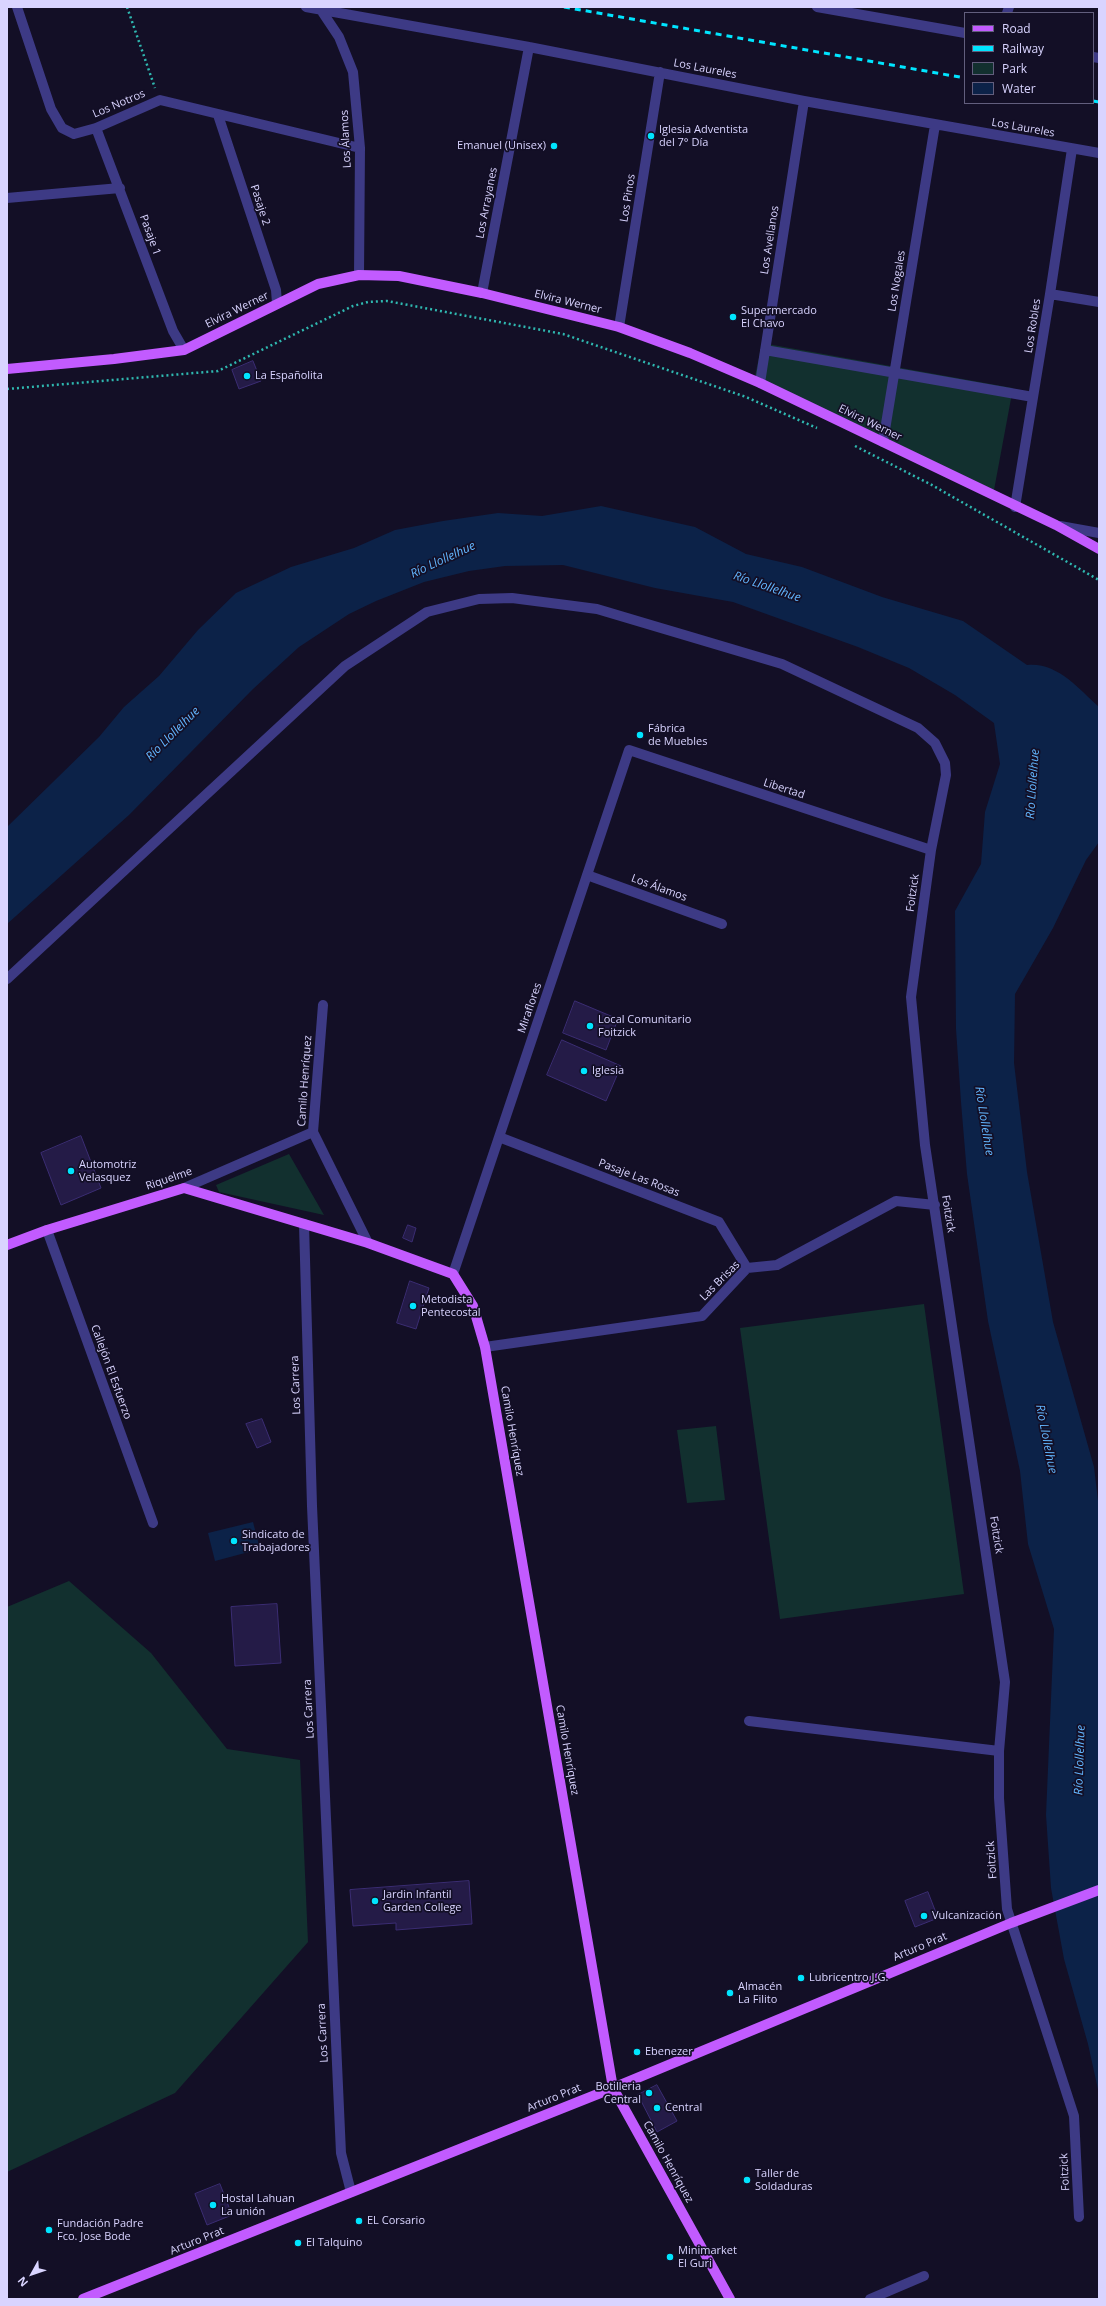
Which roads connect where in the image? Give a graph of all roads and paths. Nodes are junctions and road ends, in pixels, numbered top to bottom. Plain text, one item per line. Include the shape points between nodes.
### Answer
1 (17, 7) edge
2 (127, 7) edge
3 (306, 7) edge
4 (817, 7) edge
5 (321, 10) junction
6 (964, 33) edge
7 (529, 47) junction
8 (660, 72) junction
9 (160, 100) junction
10 (804, 101) junction
11 (218, 115) junction
12 (935, 125) junction
13 (96, 128) junction
14 (360, 148) junction
15 (1072, 149) junction
16 (1099, 153) edge
17 (120, 188) junction
18 (7, 198) edge
19 (359, 275) junction
20 (482, 293) junction
21 (1050, 294) junction
22 (1099, 302) edge
23 (277, 303) junction
24 (619, 327) junction
25 (184, 350) junction
26 (765, 350) junction
27 (7, 369) edge
28 (894, 373) junction
29 (760, 383) junction
30 (7, 389) edge
31 (1033, 397) junction
32 (818, 428) dead end
33 (883, 442) junction
34 (853, 445) dead end
35 (1015, 506) junction
36 (1056, 525) junction
37 (1099, 533) edge
38 (1099, 549) edge
39 (1099, 580) edge
40 (629, 750) joint
41 (931, 850) junction
42 (587, 875) junction
43 (722, 924) dead end
44 (7, 979) edge
45 (323, 1005) dead end
46 (313, 1132) junction
47 (499, 1137) junction
48 (184, 1188) junction
49 (935, 1205) junction
50 (304, 1224) junction
51 (47, 1230) junction
52 (368, 1243) junction
53 (7, 1245) edge
54 (747, 1268) junction
55 (453, 1274) junction
56 (485, 1347) junction
57 (153, 1523) dead end
58 (749, 1721) dead end
59 (999, 1751) junction
60 (1099, 1890) edge
61 (1016, 1921) junction
62 (613, 2088) junction
63 (351, 2192) junction
64 (1079, 2217) dead end
65 (924, 2276) dead end
66 (83, 2299) edge
67 (730, 2299) edge
68 (870, 2299) edge

1 - 13 street, Los Notros via 51,109 62,128 74,134
2 - 9 path
3 - 5 street, Los Laureles
4 - 6 street
5 - 7 street, Los Laureles
5 - 14 street, Los Álamos via 339,37 353,72
7 - 8 street, Los Laureles
7 - 20 street, Los Arrayanes
8 - 10 street, Los Laureles
8 - 24 street, Los Pinos
9 - 11 street, Los Notros
9 - 13 street, Los Notros
10 - 12 street, Los Laureles
10 - 26 street, Los Avellanos
11 - 14 street, Los Notros
11 - 23 street, Pasaje 2 via 276,290
12 - 15 street, Los Laureles
12 - 28 street, Los Nogales
13 - 17 street, Pasaje 1
14 - 19 street, Los Álamos
15 - 16 street, Los Laureles
15 - 21 street, Los Robles
17 - 18 street
17 - 25 street, Pasaje 1 via 173,331
19 - 20 main road, Elvira Werner via 399,276
19 - 23 main road, Elvira Werner via 318,284
20 - 24 main road, Elvira Werner
21 - 22 street
21 - 31 street, Los Robles
23 - 25 main road, Elvira Werner
24 - 29 main road, Elvira Werner
25 - 27 main road, Elvira Werner via 114,360
26 - 28 street
26 - 29 street, Los Avellanos
28 - 31 street
28 - 33 street, Los Nogales
29 - 33 main road, Elvira Werner
30 - 32 path via 218,371 352,306 368,302 387,302 563,334 746,397
31 - 35 street, Los Robles
33 - 35 main road, Elvira Werner
34 - 39 path via 930,484
35 - 36 main road, Elvira Werner
36 - 37 street, Elvira Werner
36 - 38 main road
40 - 41 street, Libertad
40 - 42 street, Miraflores
41 - 44 street, Foitzick via 945,786 945,763 935,743 918,728 782,664 597,609 512,598 479,599 427,612 345,666
41 - 49 street, Foitzick via 911,997 924,1145
42 - 43 street, Los Álamos
42 - 47 street, Miraflores
45 - 46 street, Camilo Henríquez
46 - 48 street, Riquelme
46 - 52 street, Camilo Henríquez
47 - 54 street, Pasaje Las Rosas via 719,1222
47 - 55 street, Miraflores
48 - 50 main road
48 - 51 main road, Riquelme
49 - 54 street, Las Brisas via 896,1201 777,1265
49 - 59 street, Foitzick via 1005,1682
50 - 52 main road
50 - 63 street, Los Carrera via 312,1514 340,2145 345,2176
51 - 53 main road, Riquelme
51 - 57 street, Callejón El Esfuerzo
52 - 55 main road
54 - 56 street, Las Brisas via 702,1316
55 - 56 main road, Camilo Henríquez via 473,1306
56 - 62 main road, Camilo Henríquez
58 - 59 street
59 - 61 street, Foitzick via 999,1798 1007,1909
60 - 61 main road, Arturo Prat
61 - 62 main road, Arturo Prat
61 - 64 street, Foitzick via 1074,2116
62 - 63 main road, Arturo Prat
62 - 67 main road, Camilo Henríquez
63 - 66 main road, Arturo Prat
65 - 68 street

